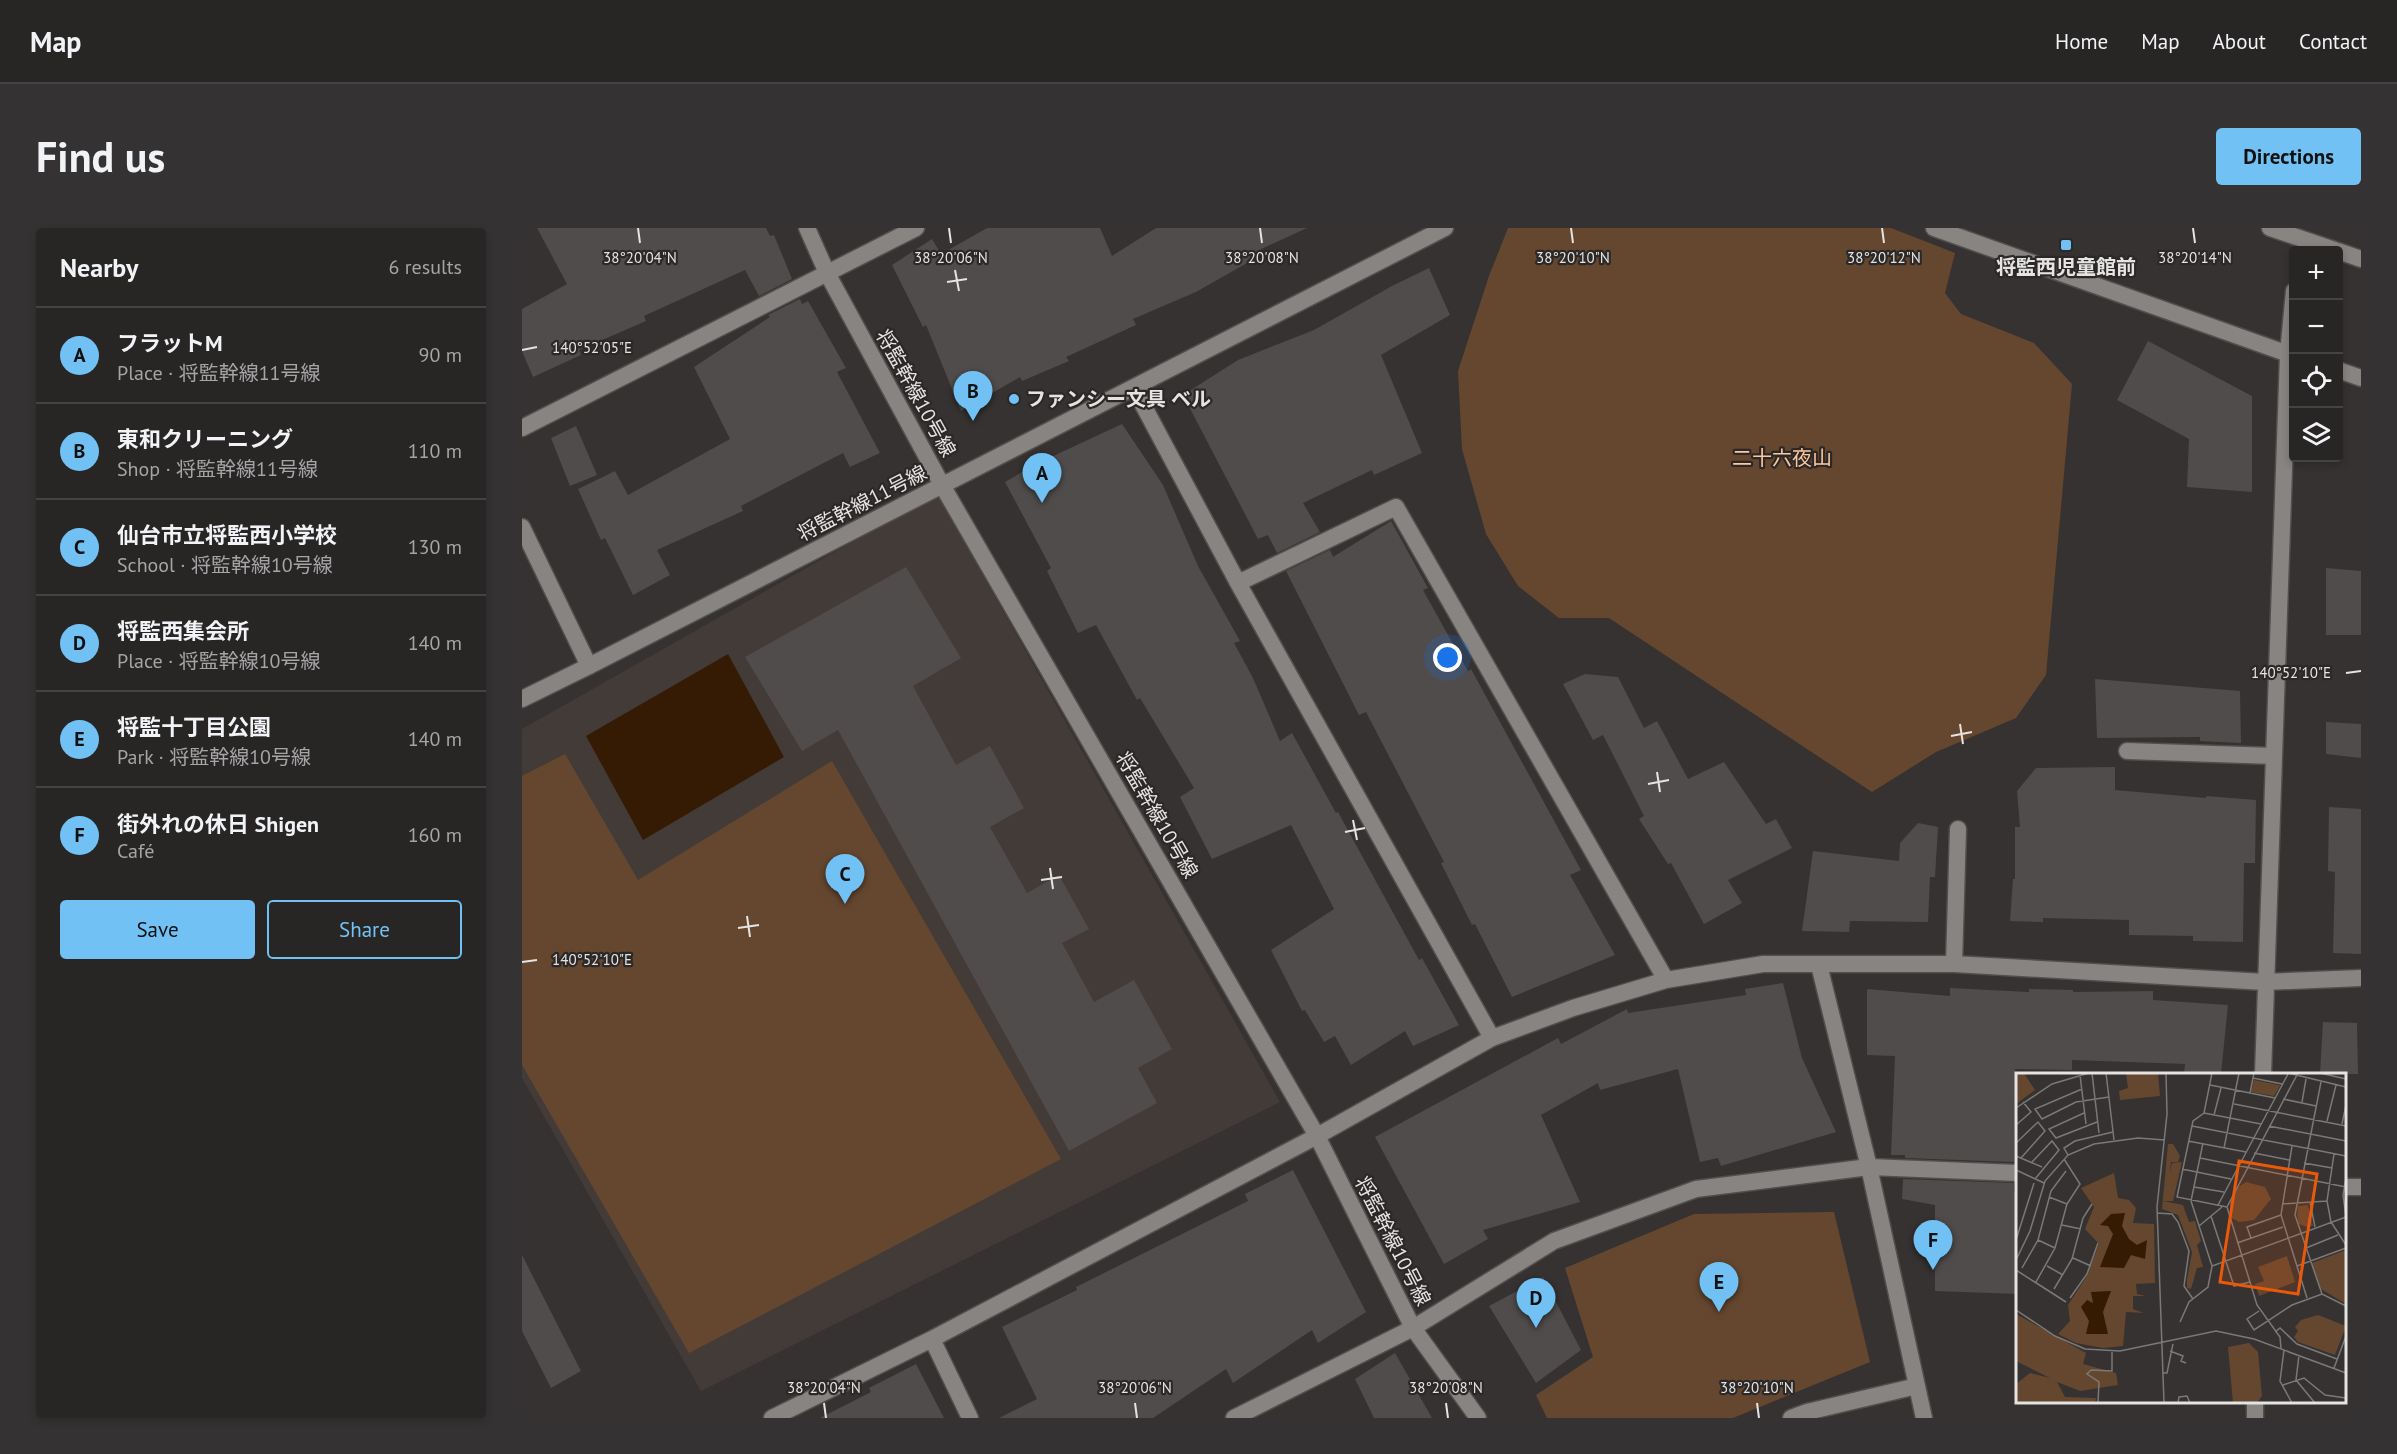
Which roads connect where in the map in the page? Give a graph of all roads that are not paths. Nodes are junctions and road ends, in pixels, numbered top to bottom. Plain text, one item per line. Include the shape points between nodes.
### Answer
1 (807, 228) edge
2 (916, 228) edge
3 (1445, 228) edge
4 (1934, 228) edge
5 (2270, 228) edge
6 (2297, 239) edge
7 (2320, 246) edge
8 (2343, 253) edge
9 (2361, 259) edge
10 (827, 273) junction
11 (2294, 300) edge
12 (2289, 354) edge
13 (2291, 354) edge
14 (2343, 372) edge
15 (2361, 378) edge
16 (1134, 388) junction
17 (2289, 402) edge
18 (522, 428) edge
19 (942, 485) junction
20 (522, 527) edge
21 (1238, 583) junction
22 (589, 666) junction
23 (522, 699) edge
24 (2127, 751) dead end
25 (2274, 756) junction
26 (1958, 829) dead end
27 (1954, 964) junction
28 (1819, 965) junction
29 (2361, 978) edge
30 (1666, 980) junction
31 (2265, 982) junction
32 (1492, 1038) junction
33 (2263, 1073) edge
34 (1317, 1136) junction
35 (1869, 1167) junction
36 (2016, 1173) edge
37 (2346, 1187) edge
38 (2361, 1188) edge
39 (1413, 1328) junction
40 (932, 1339) junction
41 (1917, 1386) junction
42 (772, 1418) edge
43 (970, 1418) edge
44 (1234, 1418) edge
45 (1478, 1418) edge
46 (1791, 1418) edge
47 (1924, 1418) edge

1 - 10 street, 将監幹線10号線
2 - 10 street
3 - 16 street, 将監幹線11号線
4 - 12 street
5 - 6 street
6 - 7 street
8 - 9 street
10 - 18 street
10 - 19 street, 将監幹線10号線
11 - 13 street
14 - 15 street
16 - 19 street, 将監幹線11号線
16 - 21 street
17 - 25 street
19 - 22 street, 将監幹線11号線
19 - 34 street, 将監幹線10号線
20 - 22 street
21 - 30 street via 1396,507
21 - 32 street
22 - 23 street, 将監幹線11号線
24 - 25 street
25 - 31 street
26 - 27 street
27 - 28 street
27 - 31 street
28 - 30 street via 1763,964
28 - 35 street
29 - 31 street
30 - 32 street
31 - 33 street
32 - 34 street
34 - 39 street, 将監幹線10号線
34 - 40 street
35 - 36 street
35 - 39 street via 1696,1188 1554,1241
35 - 41 street
37 - 38 street
39 - 44 street
39 - 45 street, 将監幹線10号線
40 - 42 street
40 - 43 street
41 - 46 street
41 - 47 street

